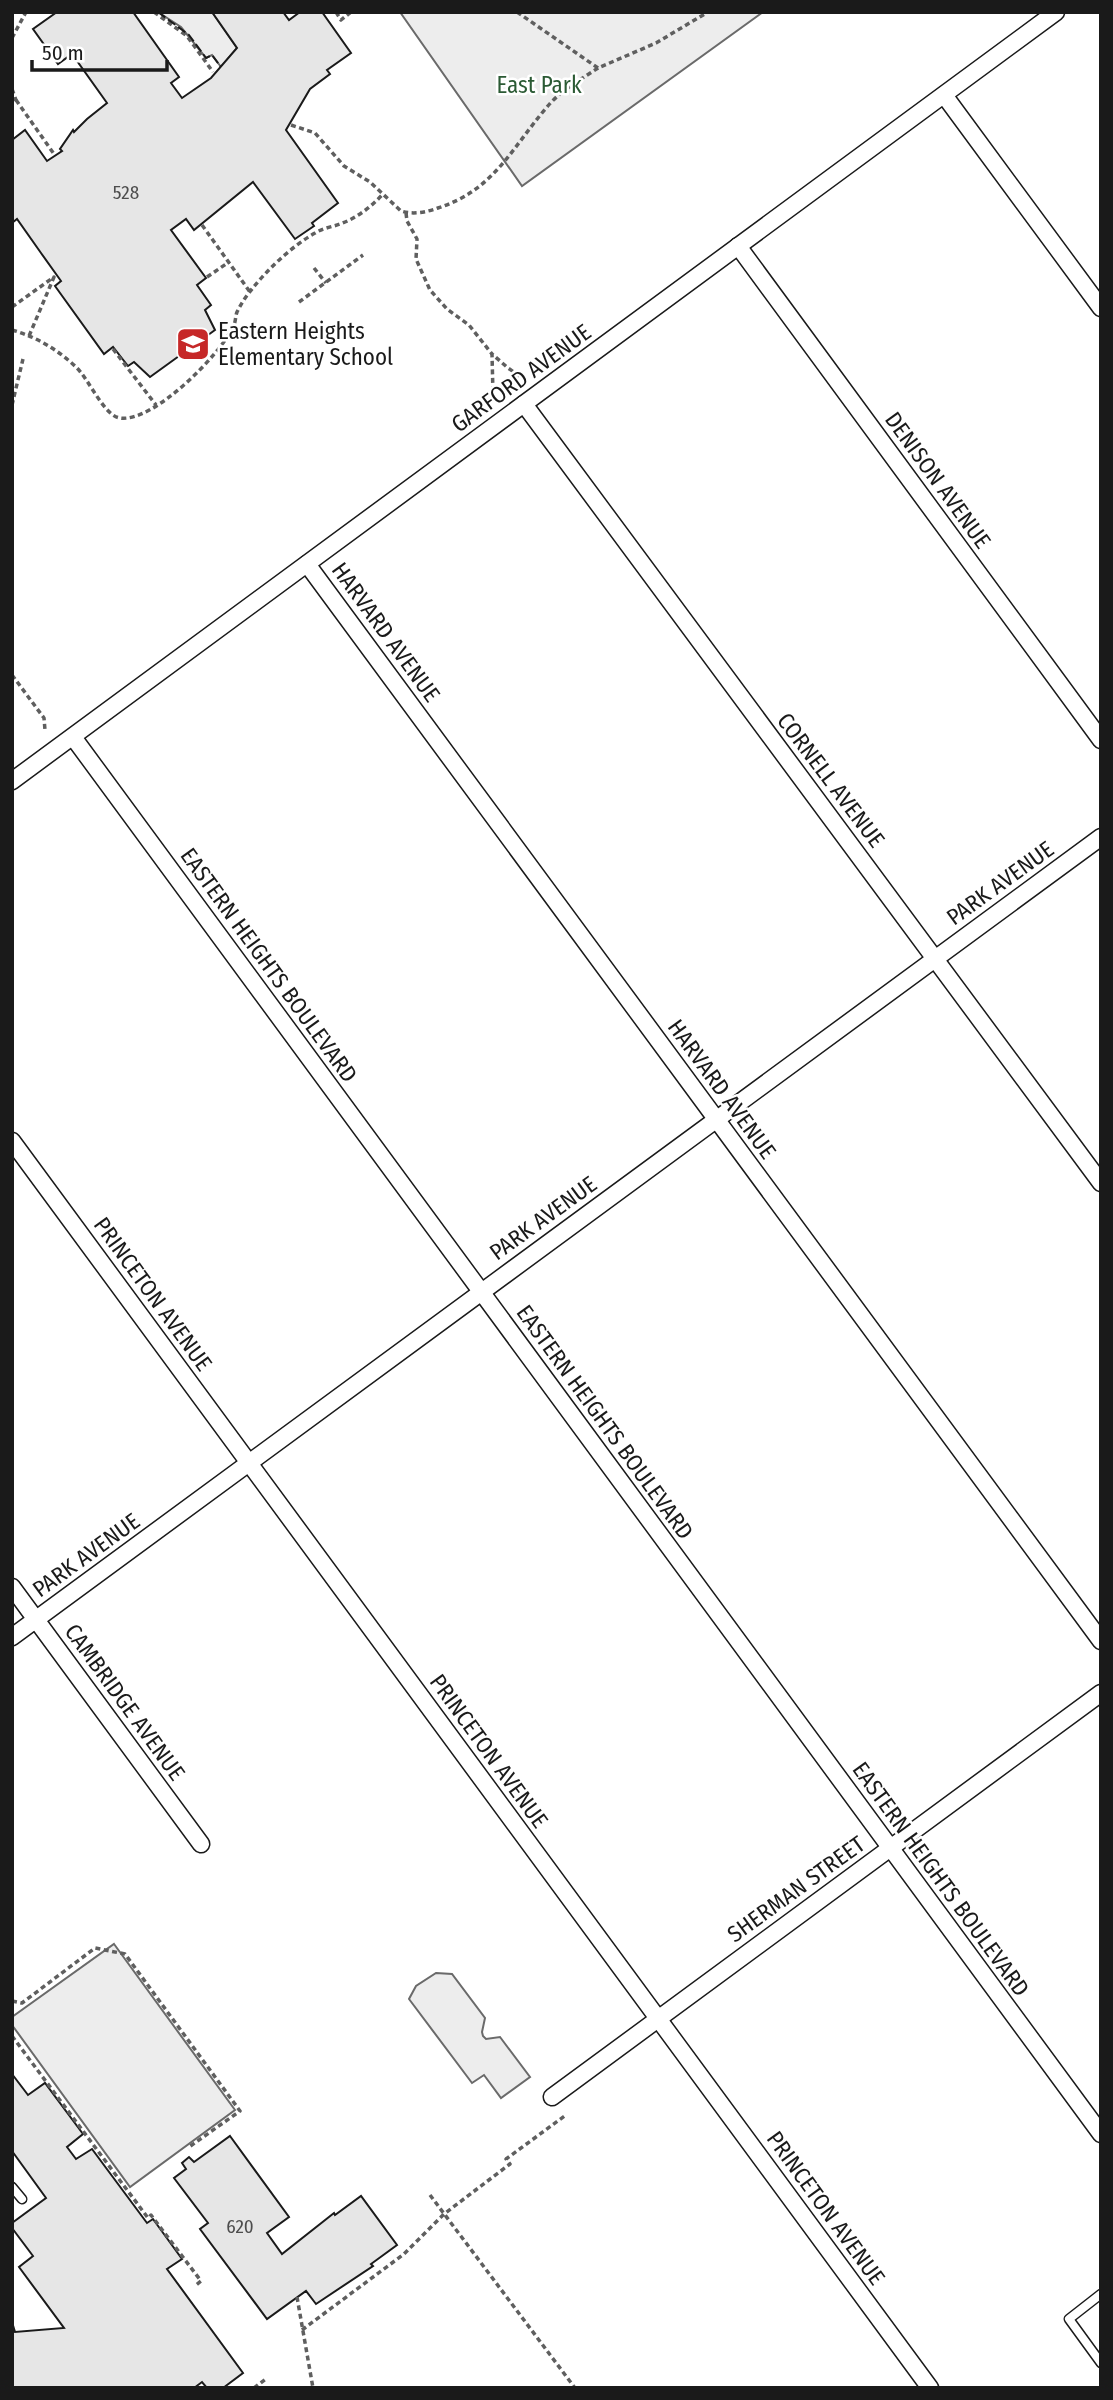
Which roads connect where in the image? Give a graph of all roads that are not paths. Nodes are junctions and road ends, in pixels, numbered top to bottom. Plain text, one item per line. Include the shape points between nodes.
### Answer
1 (1056, 12) edge
2 (944, 95) junction
3 (738, 246) junction
4 (1101, 308) edge
5 (524, 404) junction
6 (307, 564) junction
7 (72, 737) junction
8 (1101, 740) edge
9 (12, 781) edge
10 (1101, 836) edge
11 (935, 958) junction
12 (716, 1119) junction
13 (12, 1141) edge
14 (1101, 1183) edge
15 (481, 1292) junction
16 (249, 1463) junction
17 (12, 1587) edge
18 (36, 1620) junction
19 (12, 1637) edge
20 (1101, 1641) edge
21 (1101, 1693) edge
22 (201, 1844) dead end
23 (890, 1848) junction
24 (658, 2018) junction
25 (552, 2097) dead end
26 (1101, 2134) edge
27 (12, 2187) edge
28 (22, 2199) dead end
29 (1101, 2294) edge
30 (1101, 2363) edge
31 (930, 2388) edge

1 - 2 street, GARFORD AVENUE
2 - 3 street, GARFORD AVENUE
2 - 4 street
3 - 5 street, GARFORD AVENUE
3 - 8 street, DENISON AVENUE
5 - 6 street, GARFORD AVENUE
5 - 11 street, CORNELL AVENUE
6 - 7 street, GARFORD AVENUE
6 - 12 street, HARVARD AVENUE
7 - 9 street, GARFORD AVENUE
7 - 15 street, EASTERN HEIGHTS BOULEVARD
10 - 11 street, PARK AVENUE
11 - 12 street, PARK AVENUE
11 - 14 street, CORNELL AVENUE
12 - 15 street, PARK AVENUE
12 - 20 street, HARVARD AVENUE
13 - 16 street, PRINCETON AVENUE
15 - 16 street, PARK AVENUE
15 - 23 street, EASTERN HEIGHTS BOULEVARD
16 - 18 street, PARK AVENUE
16 - 24 street, PRINCETON AVENUE
17 - 18 street, CAMBRIDGE AVENUE
18 - 19 street, PARK AVENUE
18 - 22 street, CAMBRIDGE AVENUE
21 - 23 street, SHERMAN STREET
23 - 24 street, SHERMAN STREET
23 - 26 street, EASTERN HEIGHTS BOULEVARD
24 - 25 street, SHERMAN STREET
24 - 31 street, PRINCETON AVENUE
27 - 28 lane
29 - 30 lane via 1069,2319

